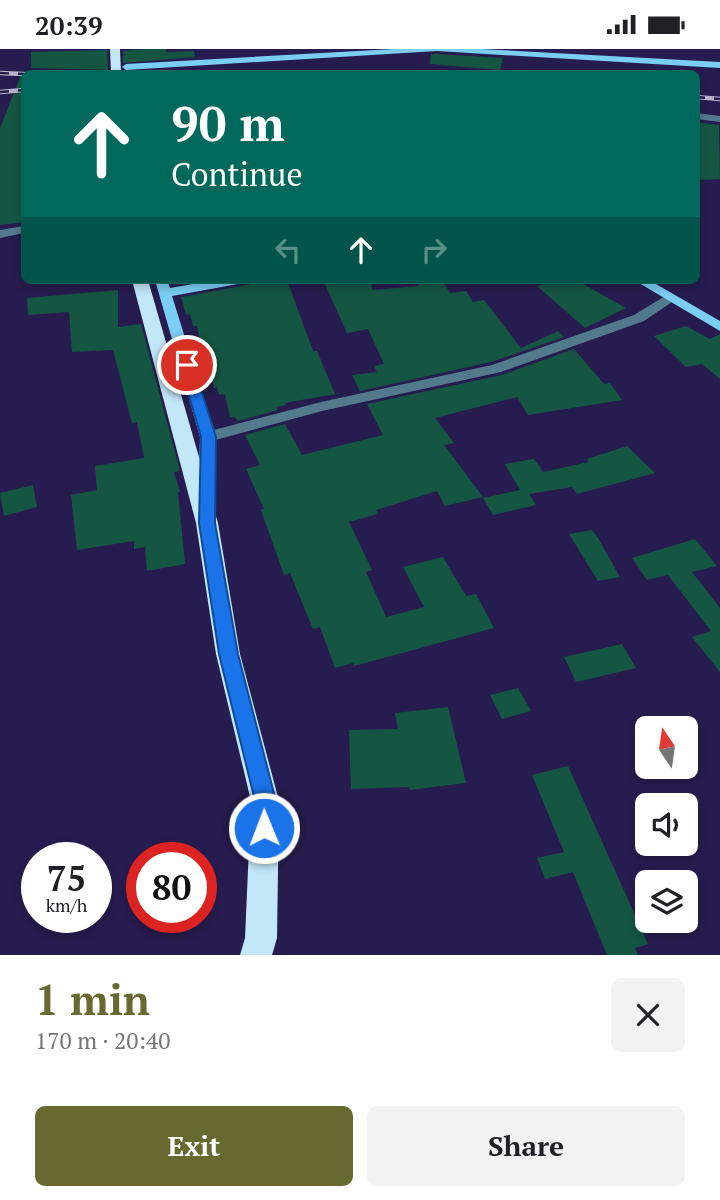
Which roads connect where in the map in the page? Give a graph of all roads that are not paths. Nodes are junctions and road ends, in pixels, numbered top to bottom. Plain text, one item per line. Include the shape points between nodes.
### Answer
1 (115, 49) edge
2 (124, 49) edge
3 (541, 51) edge
4 (720, 65) edge
5 (116, 70) edge
6 (126, 70) edge
7 (700, 116) edge
8 (720, 118) edge
9 (21, 230) edge
10 (0, 234) edge
11 (141, 284) edge
12 (195, 284) edge
13 (647, 284) edge
14 (163, 287) edge
15 (670, 297) junction
16 (720, 327) edge
17 (208, 437) junction
18 (207, 523) junction
19 (256, 955) edge

1 - 5 highway
2 - 6 main road
3 - 4 main road
3 - 6 main road via 437,49
7 - 8 street
9 - 10 street
11 - 18 highway
12 - 14 main road
13 - 15 main road
14 - 17 main road
15 - 16 main road
15 - 17 street via 639,318 496,369
17 - 18 main road
18 - 19 highway via 228,654 265,801 261,938

